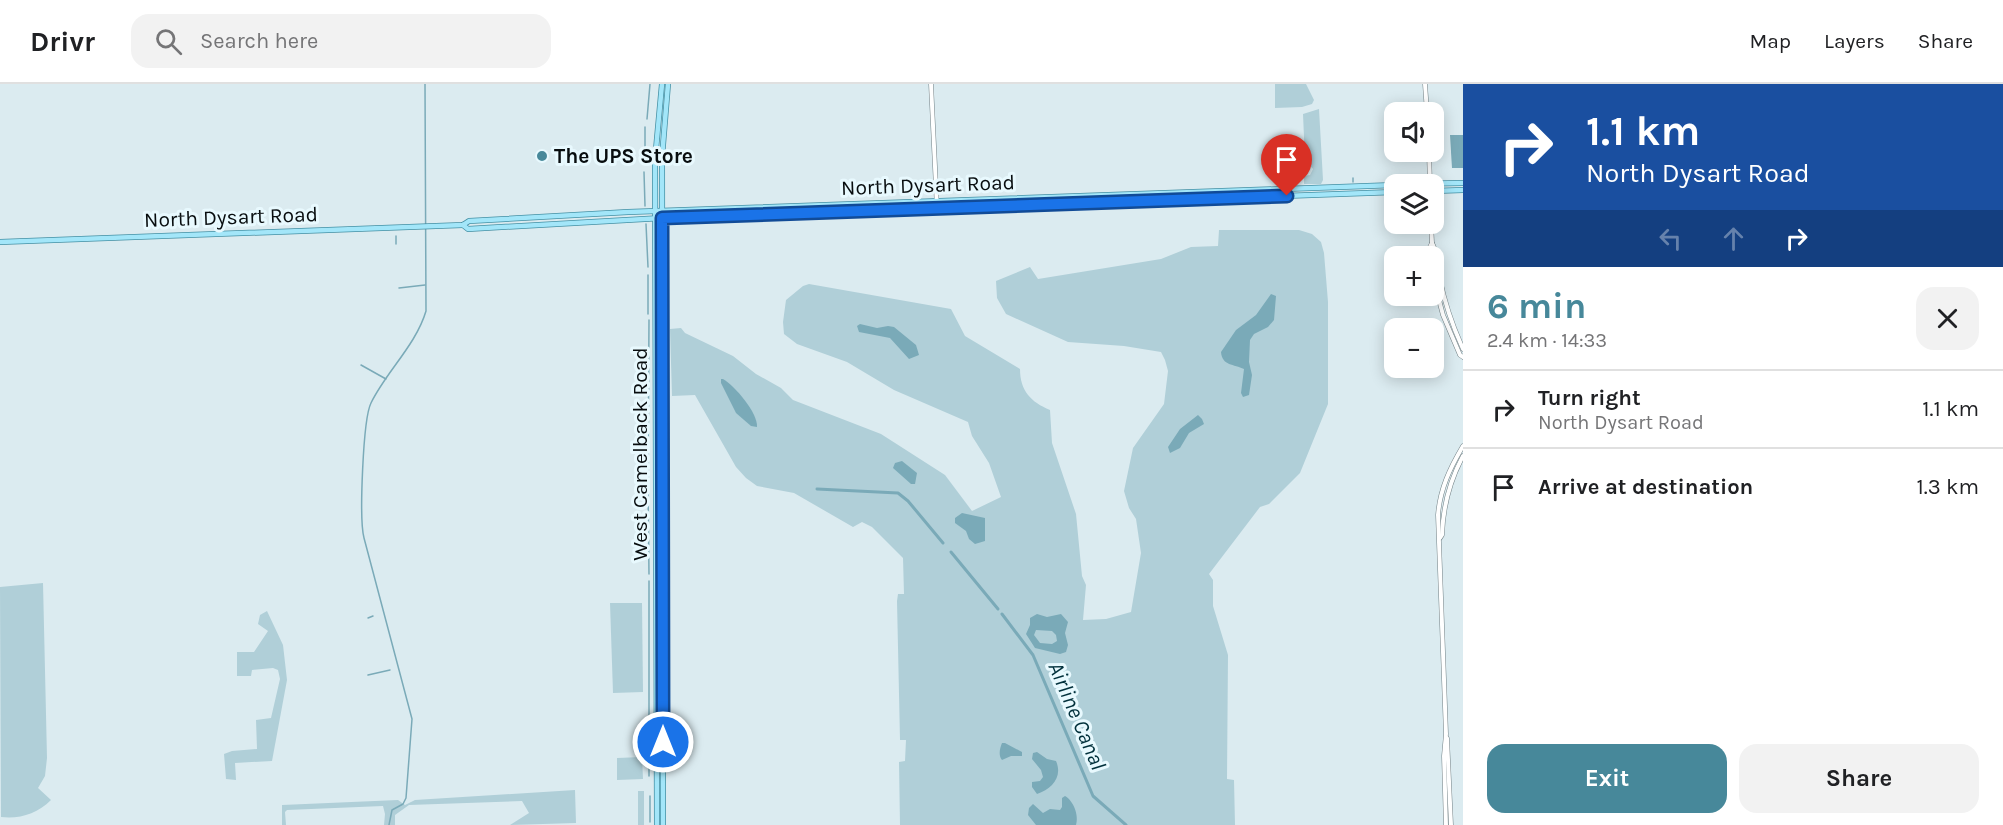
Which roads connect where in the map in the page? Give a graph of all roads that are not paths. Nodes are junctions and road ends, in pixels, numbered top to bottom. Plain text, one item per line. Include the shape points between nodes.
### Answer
1 (662, 84) edge
2 (668, 84) edge
3 (931, 84) edge
4 (1425, 84) edge
5 (1426, 102) edge
6 (657, 123) junction
7 (664, 124) junction
8 (1463, 183) edge
9 (1444, 184) edge
10 (1384, 185) edge
11 (1327, 188) junction
12 (1463, 190) edge
13 (1444, 191) edge
14 (1384, 192) edge
15 (1328, 195) junction
16 (936, 202) junction
17 (937, 208) junction
18 (656, 211) junction
19 (662, 211) junction
20 (561, 216) junction
21 (662, 218) junction
22 (656, 219) junction
23 (561, 223) junction
24 (463, 225) junction
25 (1432, 234) edge
26 (0, 242) edge
27 (1432, 243) junction
28 (1430, 246) edge
29 (1441, 306) edge
30 (659, 317) junction
31 (1463, 349) edge
32 (1463, 357) edge
33 (1463, 446) edge
34 (1463, 456) edge
35 (659, 483) junction
36 (1440, 538) junction
37 (656, 547) junction
38 (663, 548) junction
39 (1446, 734) junction
40 (660, 786) junction
41 (657, 825) edge
42 (663, 825) edge
43 (1446, 825) edge
44 (1451, 825) edge

1 - 6 main road, West Camelback Road
2 - 7 main road, West Camelback Road
3 - 16 street
4 - 5 street
6 - 7 street
6 - 18 main road, West Camelback Road
7 - 19 main road, West Camelback Road
8 - 9 main road
10 - 11 main road, North Dysart Road
11 - 15 main road
11 - 16 main road, North Dysart Road
12 - 13 main road
14 - 15 main road, North Dysart Road
15 - 17 main road, North Dysart Road
16 - 17 street
16 - 19 main road, North Dysart Road
17 - 21 main road, North Dysart Road
18 - 19 main road, North Dysart Road
18 - 20 main road, North Dysart Road
18 - 22 main road, West Camelback Road
19 - 21 main road, West Camelback Road
20 - 23 main road
20 - 24 main road, North Dysart Road via 469,221
21 - 22 main road, North Dysart Road
21 - 30 main road, West Camelback Road
22 - 23 main road, North Dysart Road
22 - 30 main road, West Camelback Road
23 - 24 main road, North Dysart Road via 468,229
24 - 26 main road, North Dysart Road
25 - 27 street
27 - 28 street
27 - 31 street via 1446,303
29 - 32 street
30 - 35 main road, West Camelback Road
33 - 36 street via 1442,490
34 - 36 street via 1447,492
35 - 37 main road, West Camelback Road
35 - 38 main road, West Camelback Road
36 - 39 street
37 - 38 main road
37 - 40 main road, West Camelback Road
38 - 40 main road, West Camelback Road
39 - 43 street
39 - 44 street
40 - 41 main road, West Camelback Road
40 - 42 main road, West Camelback Road

